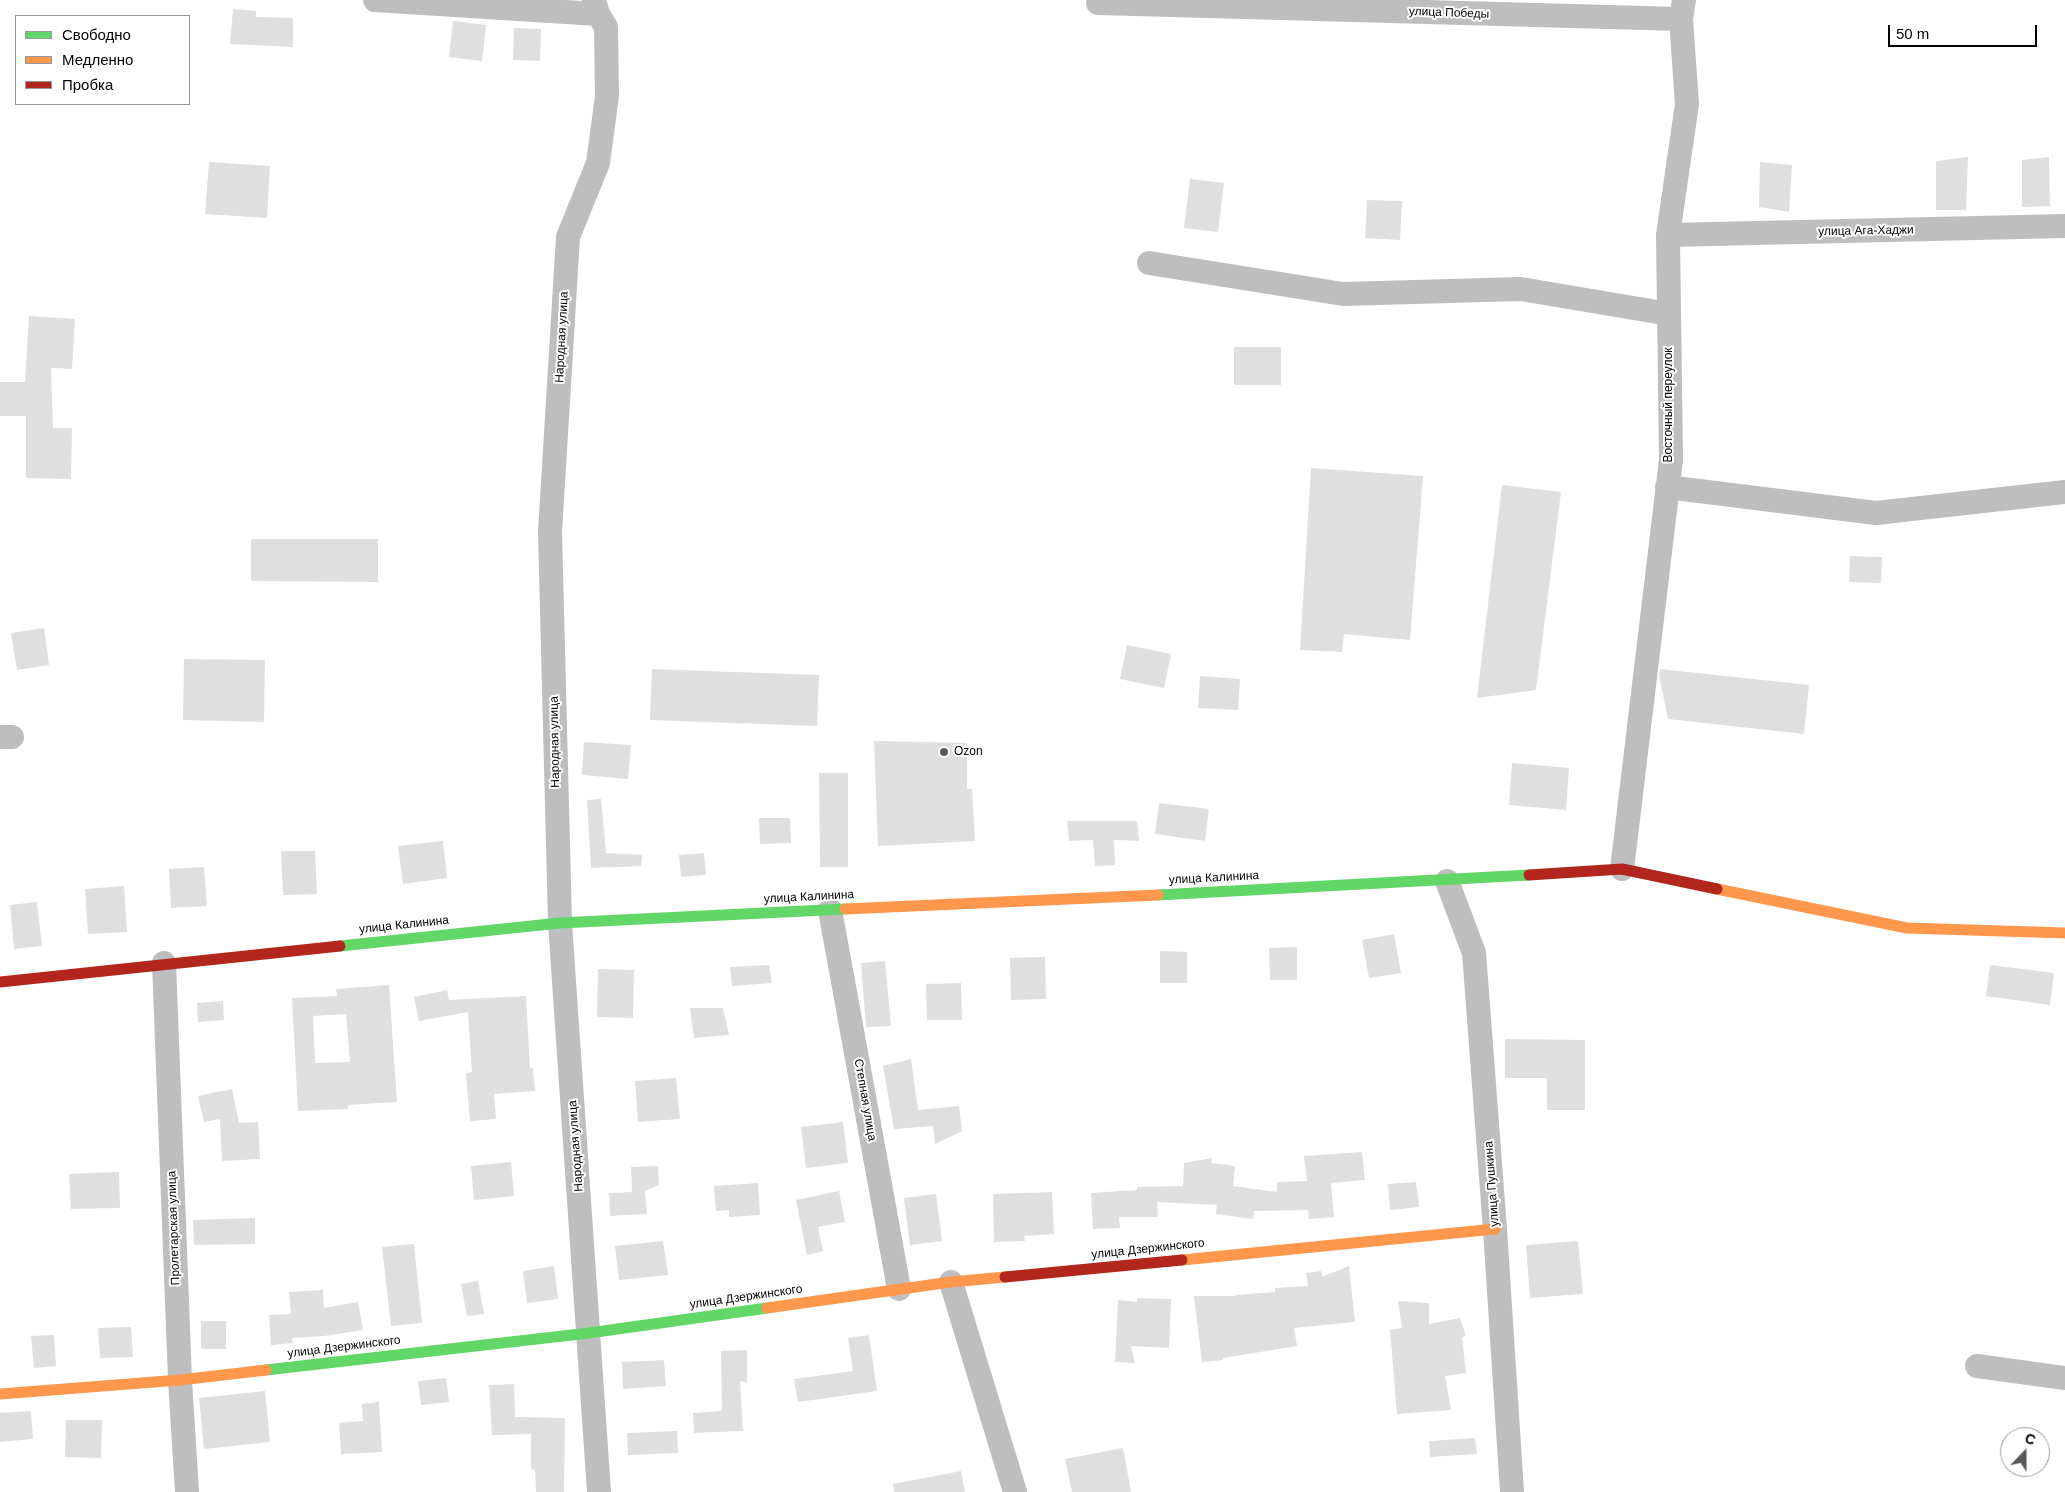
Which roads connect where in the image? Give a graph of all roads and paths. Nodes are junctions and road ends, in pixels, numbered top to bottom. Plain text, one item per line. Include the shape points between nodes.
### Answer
1 (374, 0) edge
2 (1098, 3) dead end
3 (596, 7) edge
4 (1682, 9) edge
5 (2065, 226) edge
6 (1668, 235) junction
7 (1150, 263) dead end
8 (1669, 314) junction
9 (1668, 487) junction
10 (2065, 492) edge
11 (1622, 870) junction
12 (1447, 881) junction
13 (830, 910) junction
14 (560, 923) junction
15 (2065, 933) edge
16 (164, 963) junction
17 (0, 982) edge
18 (1495, 1229) junction
19 (951, 1282) junction
20 (899, 1290) junction
21 (589, 1333) junction
22 (1977, 1366) dead end
23 (2065, 1378) edge
24 (180, 1380) junction
25 (0, 1394) edge
26 (187, 1492) edge
27 (599, 1492) edge
28 (1015, 1492) edge
29 (1512, 1492) edge

1 - 3 street
2 - 4 street, улица Победы
3 - 14 street, Народная улица via 606,27 607,96 598,163 568,237 550,532
4 - 6 street, Восточный переулок via 1686,104
5 - 6 street, улица Ага-Хаджи
6 - 8 street, Восточный переулок
7 - 8 street via 1343,294 1521,289
8 - 9 street, Восточный переулок via 1671,460
9 - 10 street via 1876,513
9 - 11 street, Восточный переулок
11 - 12 street, улица Калинина
11 - 15 street, улица Калинина via 1907,928
12 - 13 street, улица Калинина
12 - 18 street, улица Пушкина via 1474,953
13 - 14 street, улица Калинина
13 - 20 street, Степная улица
14 - 16 street, улица Калинина
14 - 21 street, Народная улица
16 - 17 street, улица Калинина
16 - 24 street, Пролетарская улица
18 - 19 street, улица Дзержинского
18 - 29 street, улица Пушкина
19 - 20 street, улица Дзержинского
19 - 28 street
20 - 21 street, улица Дзержинского
21 - 24 street, улица Дзержинского
21 - 27 street, Народная улица
22 - 23 street
24 - 25 street, улица Дзержинского
24 - 26 street, Пролетарская улица

